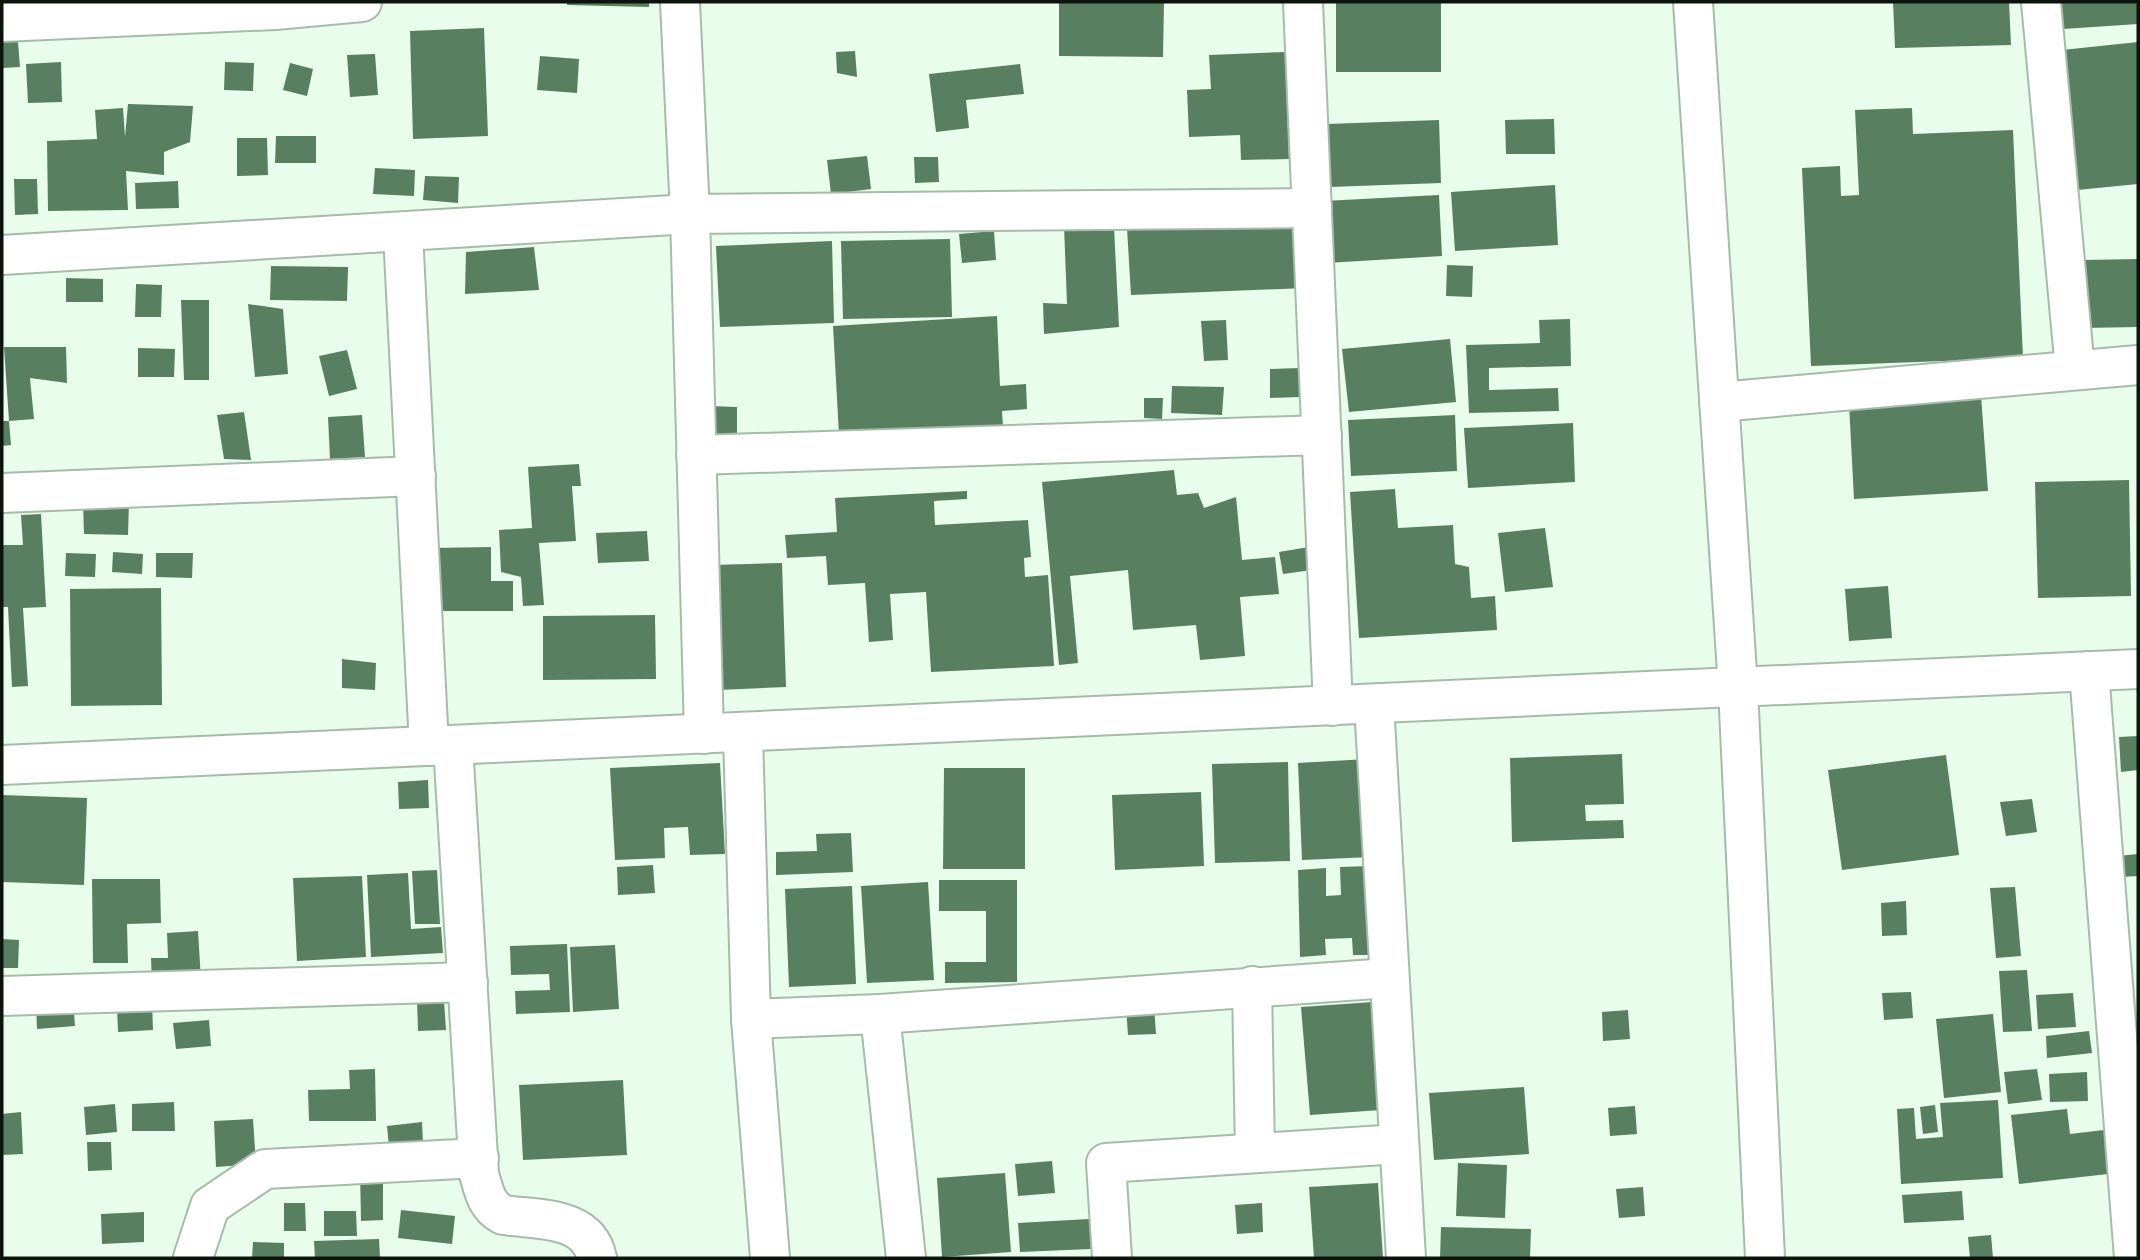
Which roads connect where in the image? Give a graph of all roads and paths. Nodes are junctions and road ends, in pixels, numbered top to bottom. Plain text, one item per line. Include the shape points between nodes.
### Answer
1 (362, 2) edge
2 (680, 2) edge
3 (1303, 2) edge
4 (1693, 2) edge
5 (2041, 2) edge
6 (2, 22) edge
7 (1312, 208) junction
8 (690, 214) junction
9 (403, 233) junction
10 (2, 255) edge
11 (2138, 365) edge
12 (2075, 370) junction
13 (1719, 402) junction
14 (1321, 435) junction
15 (696, 455) junction
16 (416, 476) junction
17 (2, 493) edge
18 (2138, 669) edge
19 (2089, 671) junction
20 (1738, 688) junction
21 (1374, 704) junction
22 (1333, 706) junction
23 (743, 733) junction
24 (704, 734) junction
25 (441, 745) junction
26 (2, 765) edge
27 (2125, 966) edge
28 (1389, 978) junction
29 (468, 982) junction
30 (1252, 986) junction
31 (2, 996) edge
32 (880, 1014) junction
33 (751, 1019) junction
34 (2131, 1108) edge
35 (1399, 1144) junction
36 (1255, 1153) junction
37 (478, 1158) junction
38 (193, 1258) edge
39 (597, 1258) edge
40 (770, 1258) edge
41 (906, 1258) edge
42 (1112, 1258) edge
43 (1406, 1258) edge
44 (1765, 1258) edge
45 (2134, 1258) edge

1 - 6 street
2 - 8 street
3 - 7 street
4 - 13 street
5 - 12 street
7 - 8 street
7 - 14 street
8 - 9 street
8 - 15 street
9 - 10 street
9 - 16 street
11 - 12 street
12 - 13 street
13 - 20 street
14 - 15 street
14 - 22 street
15 - 24 street
16 - 17 street
16 - 25 street
18 - 19 street
19 - 20 street
19 - 27 street
20 - 21 street
20 - 44 street
21 - 22 street
21 - 28 street
22 - 23 street
23 - 24 street
23 - 33 street
24 - 25 street
25 - 26 street
25 - 29 street
27 - 34 street
28 - 30 street
28 - 35 street
29 - 31 street
29 - 37 street
30 - 32 street
30 - 36 street
32 - 33 street
32 - 41 street
33 - 40 street
34 - 45 street
35 - 36 street
35 - 43 street
36 - 42 street via 1106,1163
37 - 38 street via 265,1169 209,1206
37 - 39 street via 484,1190 494,1210 585,1231

